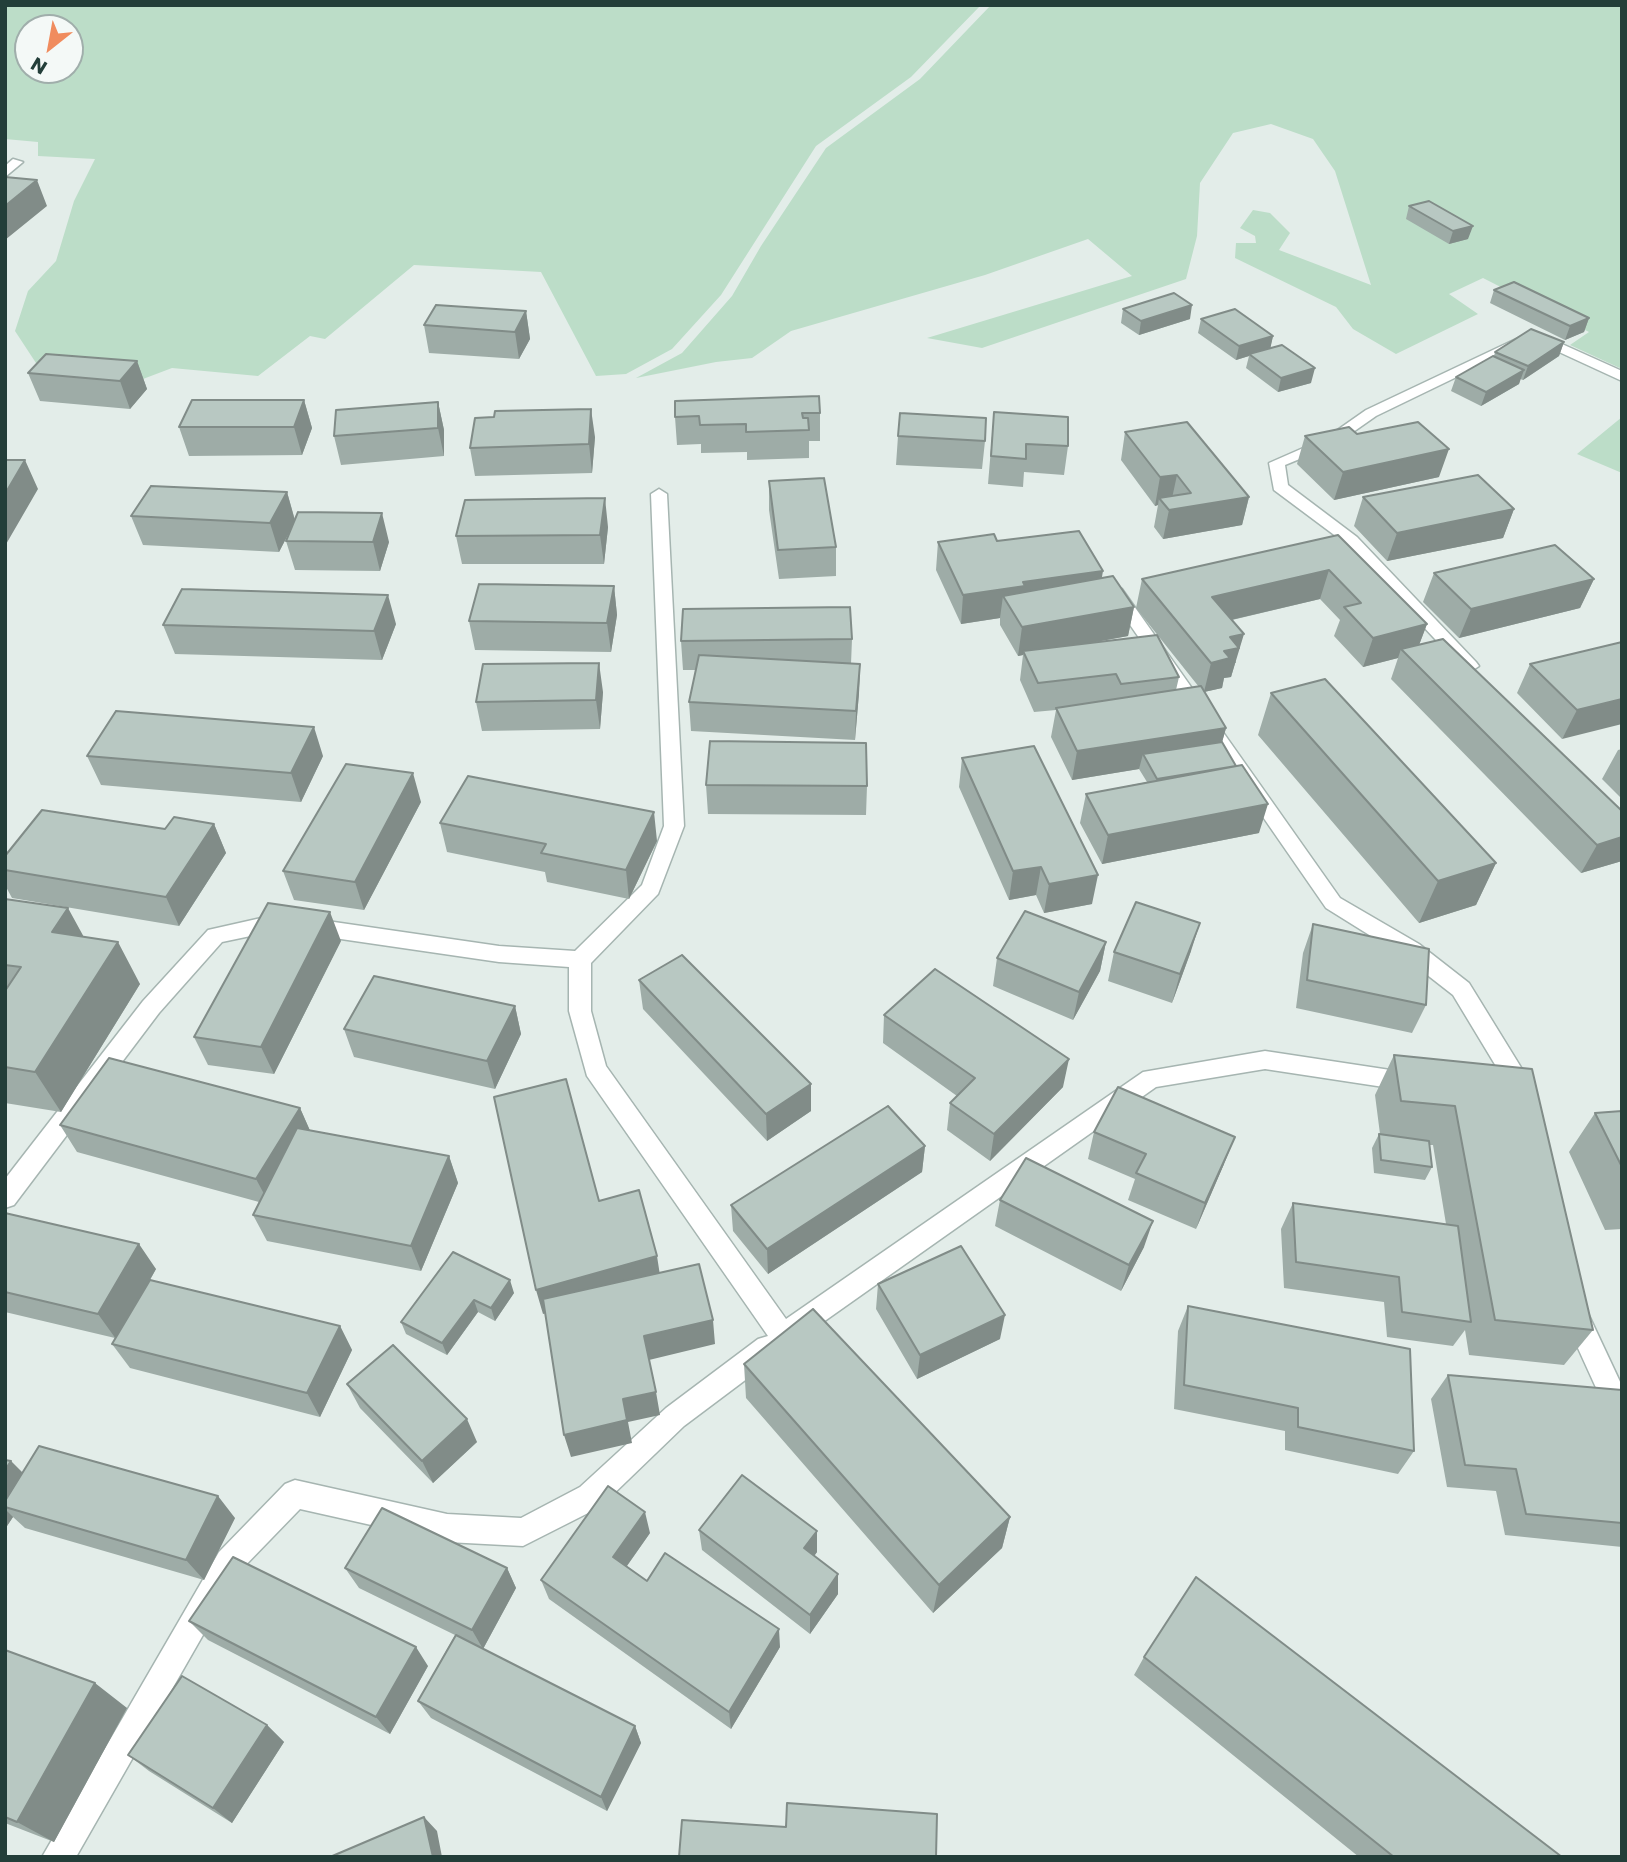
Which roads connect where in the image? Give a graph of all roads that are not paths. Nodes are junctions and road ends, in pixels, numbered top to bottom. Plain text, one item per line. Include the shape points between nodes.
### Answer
1 (16, 162) dead end
2 (5, 173) edge
3 (1622, 377) edge
4 (659, 494) dead end
5 (1111, 587) edge
6 (1482, 679) edge
7 (580, 960) junction
8 (1430, 1085) edge
9 (1498, 1091) edge
10 (5, 1198) edge
11 (1568, 1283) edge
12 (783, 1336) junction
13 (1622, 1416) edge
14 (58, 1857) edge

1 - 2 street
3 - 6 street via 1533,335 1371,413 1331,442 1277,463 1280,486 1351,540
4 - 7 street via 674,827 651,889
5 - 9 street via 1333,903 1411,950 1461,989 1526,1101
7 - 10 street via 499,954 278,922 215,936 151,1007
7 - 12 street via 580,1011 596,1069
8 - 12 street via 1265,1060 1151,1079
11 - 13 street via 1577,1323
12 - 14 street via 675,1417 590,1497 523,1532 447,1528 295,1494 229,1562

